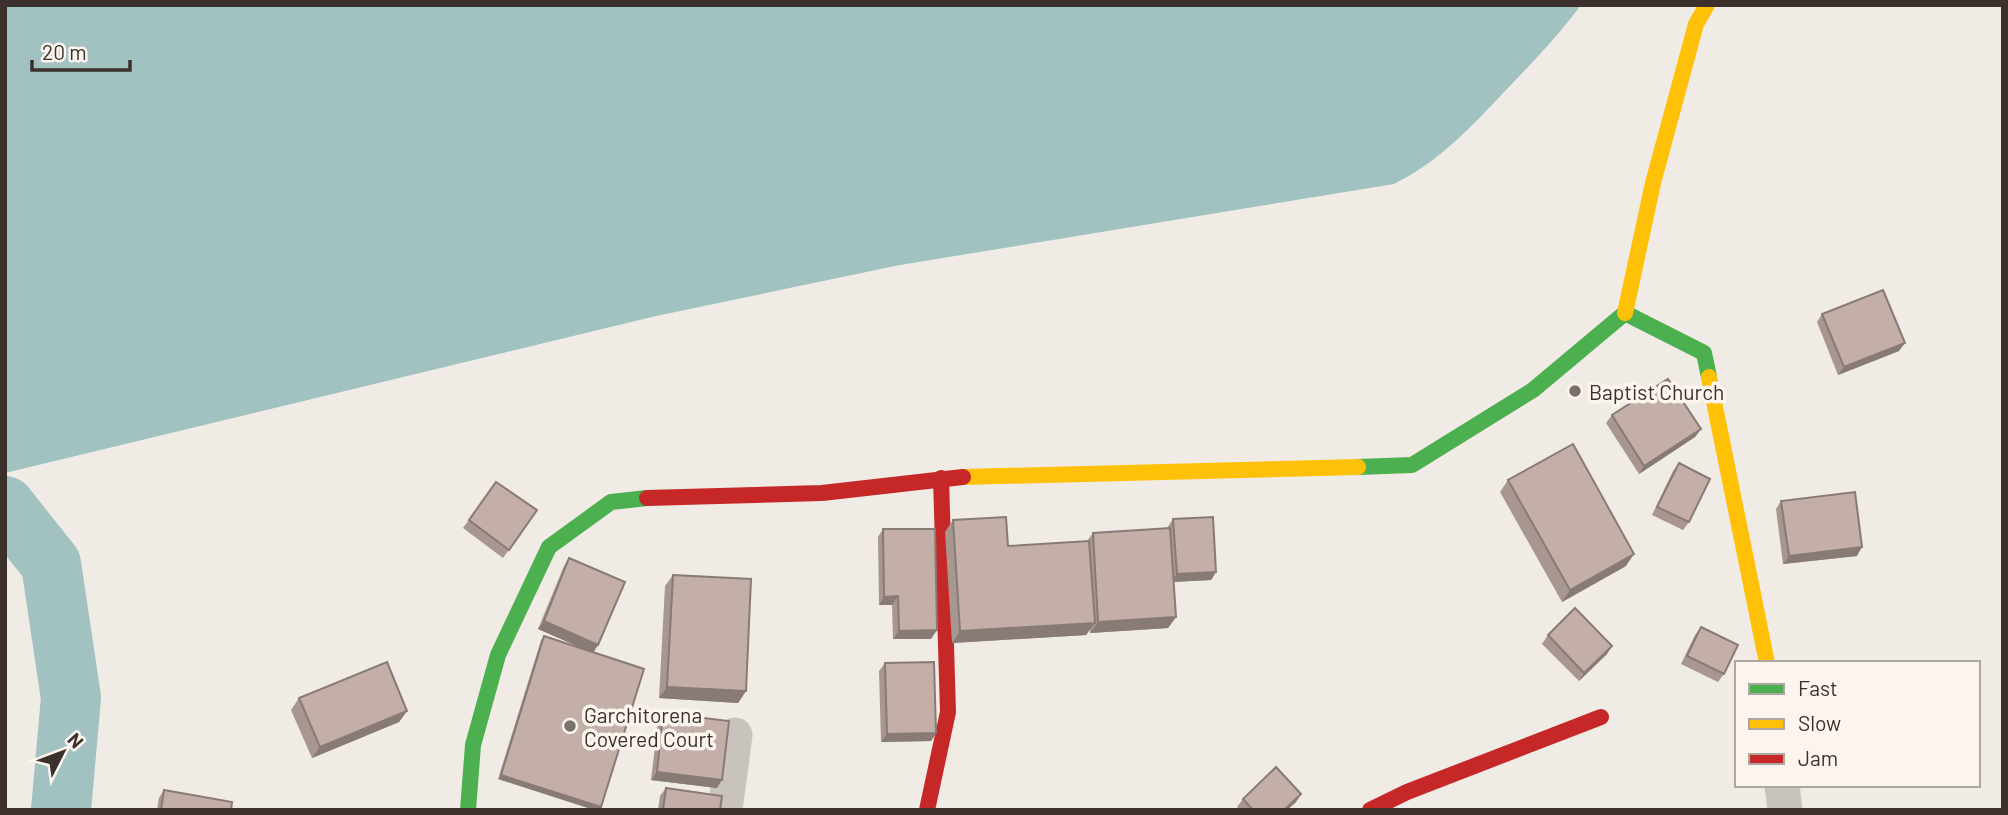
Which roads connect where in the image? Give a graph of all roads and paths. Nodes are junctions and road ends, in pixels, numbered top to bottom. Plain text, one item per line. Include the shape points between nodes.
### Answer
1 (1707, 5) edge
2 (1625, 313) junction
3 (941, 478) junction
4 (1767, 661) edge
5 (1601, 717) dead end
6 (735, 735) dead end
7 (1782, 787) edge
8 (468, 810) edge
9 (725, 810) edge
10 (927, 810) edge
11 (1370, 810) edge
12 (1785, 810) edge

1 - 2 street via 1696,24 1653,183
2 - 3 street via 1533,390 1412,465
2 - 4 street via 1704,352
3 - 8 street via 822,493 632,499 611,502 581,521 549,547 498,655 473,745
3 - 10 street via 948,712
5 - 11 street
6 - 9 street
7 - 12 street

